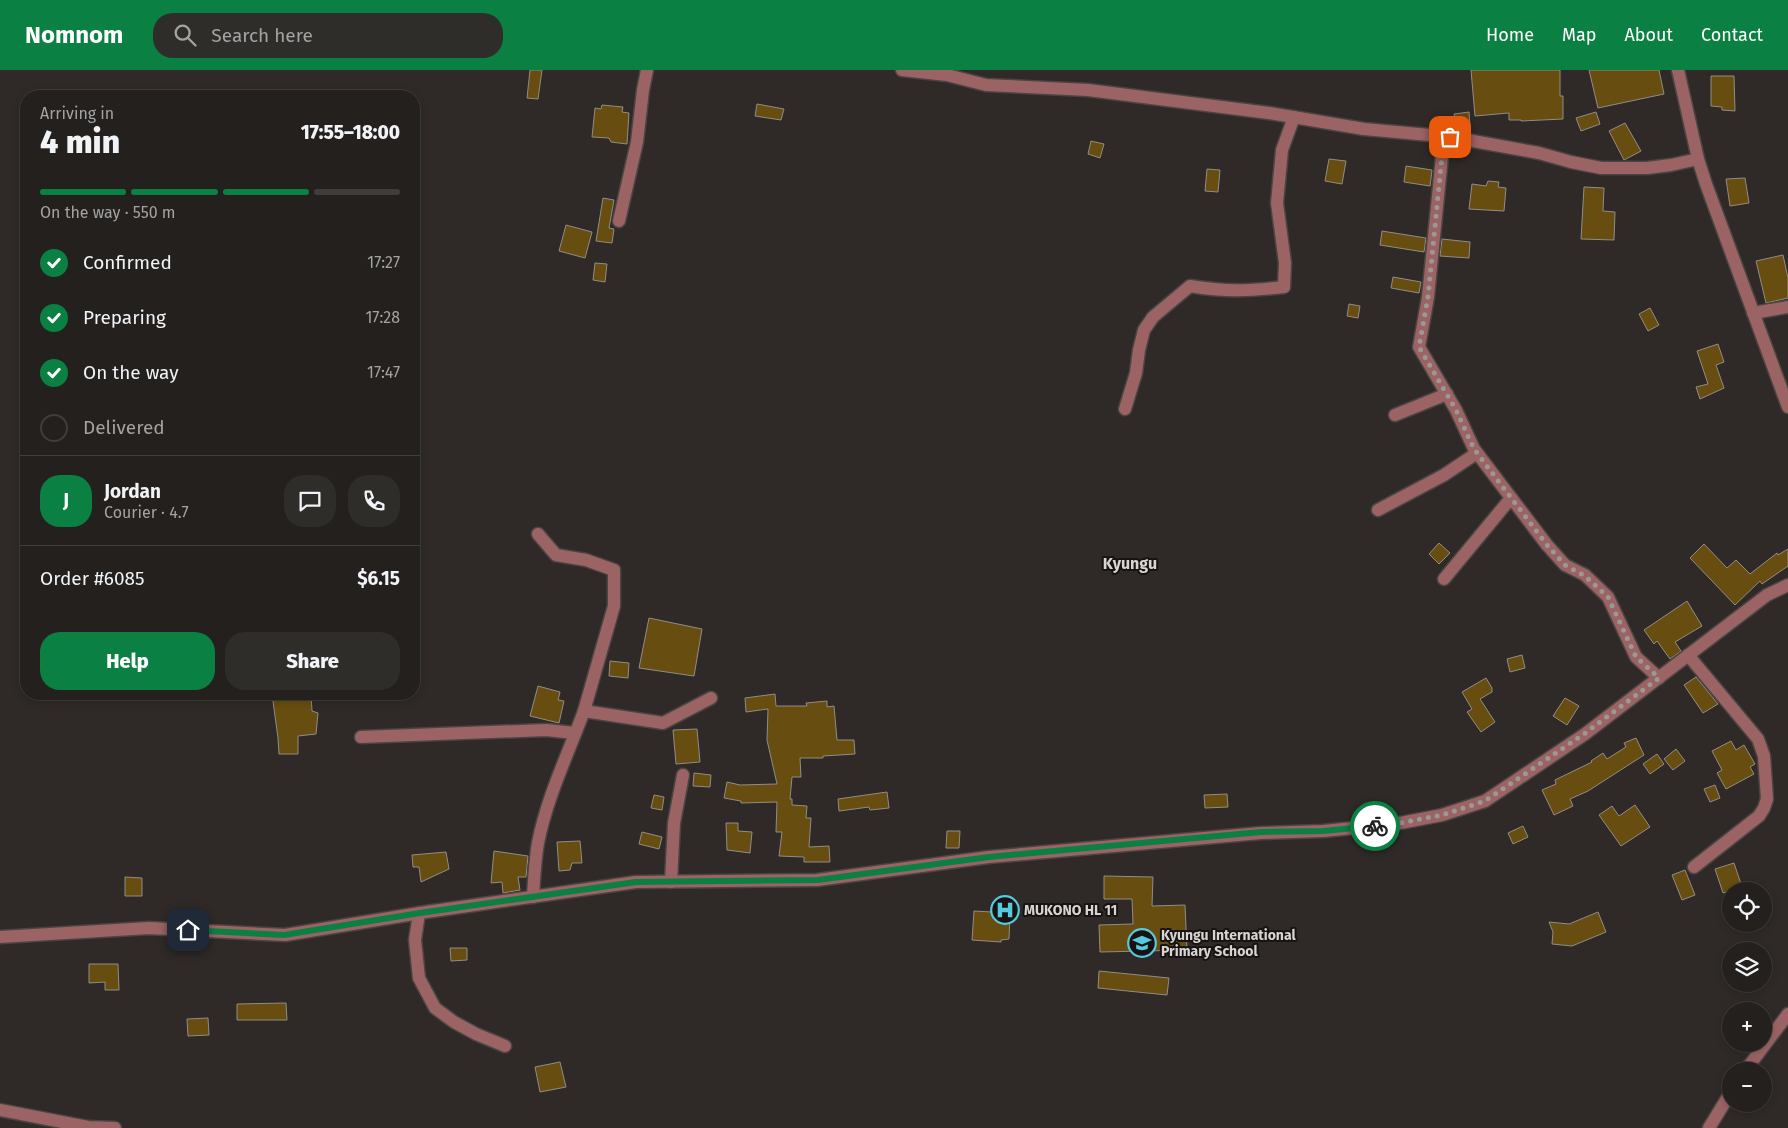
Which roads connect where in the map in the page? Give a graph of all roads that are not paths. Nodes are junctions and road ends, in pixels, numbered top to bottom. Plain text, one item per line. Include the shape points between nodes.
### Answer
1 (648, 70) edge
2 (902, 70) edge
3 (1678, 70) edge
4 (1294, 117) junction
5 (1444, 136) junction
6 (1698, 159) junction
7 (619, 221) dead end
8 (1788, 307) edge
9 (1753, 313) junction
10 (1447, 394) junction
11 (1788, 407) edge
12 (1125, 409) dead end
13 (1395, 415) dead end
14 (1477, 453) junction
15 (1511, 498) junction
16 (1378, 510) dead end
17 (538, 534) dead end
18 (1444, 579) dead end
19 (1788, 585) edge
20 (1688, 655) junction
21 (1659, 678) junction
22 (711, 698) dead end
23 (584, 711) junction
24 (575, 733) junction
25 (361, 737) dead end
26 (684, 775) dead end
27 (1694, 867) dead end
28 (671, 882) junction
29 (533, 897) junction
30 (420, 913) junction
31 (0, 937) edge
32 (1788, 1014) edge
33 (505, 1046) dead end
34 (1751, 1062) edge
35 (1722, 1107) edge
36 (0, 1110) edge
37 (115, 1128) edge
38 (1709, 1128) edge

1 - 7 street via 637,142
2 - 4 street via 947,75 986,85 1088,90
3 - 6 street
4 - 5 street via 1364,129
4 - 12 street via 1282,150 1277,203 1285,264 1284,287 1245,291 1190,286 1153,317 1144,330
5 - 6 street via 1601,168 1671,166
5 - 10 street via 1428,297 1419,347
6 - 9 street
8 - 9 street
9 - 11 street
10 - 13 street
10 - 14 street
14 - 15 street
14 - 16 street via 1444,475
15 - 18 street
15 - 21 street via 1565,565 1585,576 1608,597 1636,657
17 - 23 street via 556,555 586,560 614,570 614,606
19 - 20 street via 1767,595
20 - 21 street
20 - 27 street via 1758,739 1764,756 1767,799 1759,816
21 - 28 street via 1485,801 1442,815 1395,824 1323,831 1261,832 989,857 818,880
22 - 23 street via 663,723
23 - 24 street
24 - 25 street via 546,730
24 - 29 street via 538,842
26 - 28 street via 674,823
28 - 29 street via 636,882
29 - 30 street
30 - 31 street via 284,935 149,928
30 - 33 street via 415,940 419,978 435,1008 476,1034
32 - 34 street
35 - 38 street
36 - 37 street via 88,1127

